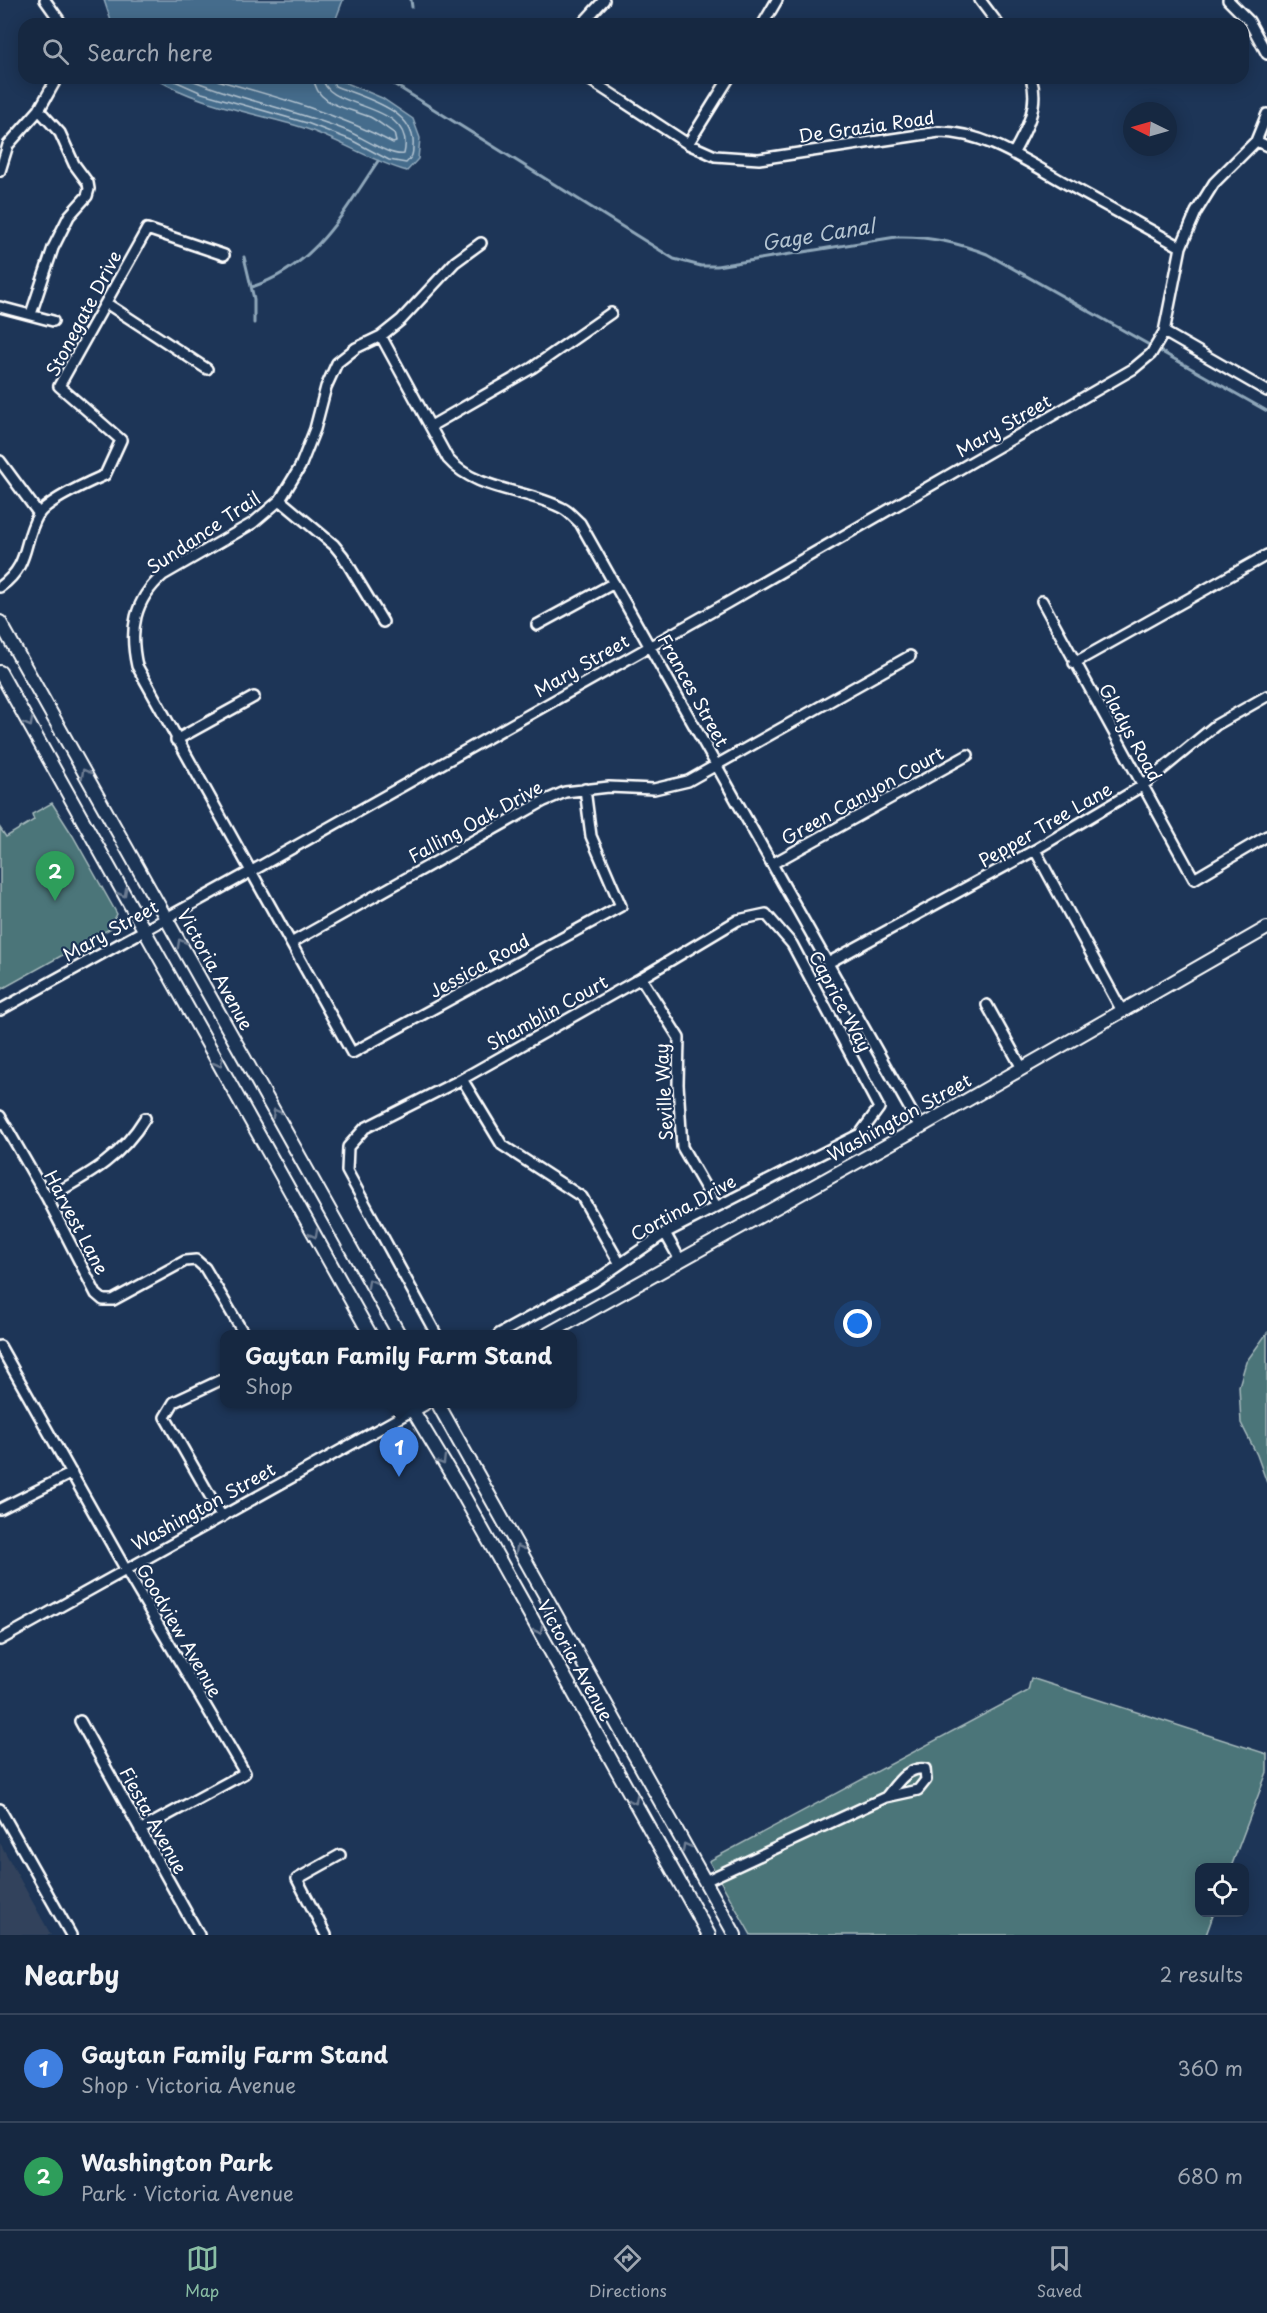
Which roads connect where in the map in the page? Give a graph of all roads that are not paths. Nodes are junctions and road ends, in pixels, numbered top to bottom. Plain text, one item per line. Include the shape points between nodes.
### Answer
1 (45, 0) edge
2 (604, 0) edge
3 (777, 0) edge
4 (980, 0) edge
5 (1228, 0) edge
6 (58, 18) edge
7 (588, 18) edge
8 (766, 18) edge
9 (994, 18) edge
10 (1246, 18) edge
11 (1249, 21) edge
12 (1267, 54) edge
13 (54, 84) edge
14 (596, 84) edge
15 (725, 84) edge
16 (1033, 84) edge
17 (39, 110) junction
18 (1267, 114) edge
19 (1256, 141) junction
20 (4, 144) edge
21 (688, 144) junction
22 (1267, 146) edge
23 (1013, 154) junction
24 (0, 171) edge
25 (481, 243) dead end
26 (1181, 247) junction
27 (224, 255) dead end
28 (106, 303) junction
29 (0, 307) edge
30 (611, 313) dead end
31 (31, 314) junction
32 (53, 321) dead end
33 (381, 336) junction
34 (1161, 337) junction
35 (207, 369) dead end
36 (1267, 391) edge
37 (431, 426) junction
38 (0, 460) edge
39 (280, 500) junction
40 (39, 514) junction
41 (1267, 555) edge
42 (614, 583) junction
43 (0, 587) edge
44 (1042, 601) dead end
45 (0, 622) edge
46 (383, 622) dead end
47 (537, 625) dead end
48 (650, 645) junction
49 (910, 656) dead end
50 (1074, 663) junction
51 (0, 672) edge
52 (1267, 696) edge
53 (254, 697) dead end
54 (176, 740) junction
55 (968, 755) dead end
56 (717, 766) junction
57 (1142, 786) junction
58 (585, 789) junction
59 (1267, 837) edge
60 (1035, 850) junction
61 (772, 864) junction
62 (250, 872) junction
63 (766, 914) joint
64 (167, 917) junction
65 (1267, 928) edge
66 (144, 929) junction
67 (291, 943) junction
68 (828, 963) junction
69 (641, 978) junction
70 (987, 1005) dead end
71 (0, 1010) edge
72 (1122, 1011) junction
73 (352, 1053) joint
74 (1022, 1068) junction
75 (462, 1079) junction
76 (879, 1108) joint
77 (0, 1116) edge
78 (146, 1118) dead end
79 (920, 1127) junction
80 (47, 1198) junction
81 (716, 1206) junction
82 (665, 1233) junction
83 (680, 1260) junction
84 (620, 1264) junction
85 (241, 1330) edge
86 (367, 1330) edge
87 (396, 1330) edge
88 (433, 1330) edge
89 (508, 1330) edge
90 (557, 1330) edge
91 (0, 1346) edge
92 (220, 1380) edge
93 (412, 1408) edge
94 (416, 1408) edge
95 (440, 1408) edge
96 (72, 1473) junction
97 (0, 1509) edge
98 (222, 1517) junction
99 (126, 1570) junction
100 (0, 1640) edge
101 (80, 1721) dead end
102 (886, 1797) dead end
103 (0, 1809) edge
104 (141, 1830) junction
105 (340, 1855) dead end
106 (705, 1881) junction
107 (71, 1935) edge
108 (200, 1935) edge
109 (326, 1935) edge
110 (709, 1935) edge
111 (735, 1935) edge

1 - 6 street
2 - 7 street
3 - 8 street
4 - 9 street
5 - 10 street
11 - 12 street
13 - 17 street
14 - 21 street, De Grazia Road
15 - 21 street
16 - 23 street via 1028,126
17 - 20 street
17 - 31 street via 60,133 89,189 52,248
18 - 19 street
19 - 22 street
19 - 26 street via 1214,183
20 - 24 street
21 - 23 street, De Grazia Road via 715,156 759,159 957,132
23 - 26 street, De Grazia Road
25 - 33 street, Sundance Trail via 454,262 401,321
26 - 34 street
27 - 28 street, Stonegate Drive via 147,229
28 - 35 street
28 - 40 street, Stonegate Drive via 59,386 121,440 105,476 72,489
29 - 31 street
30 - 37 street via 532,368
31 - 32 street
33 - 37 street, Frances Street
33 - 39 street, Sundance Trail via 337,363 300,467
34 - 36 street
34 - 48 street, Mary Street via 1151,354 1133,369
37 - 42 street, Frances Street via 458,470 564,508 580,523
38 - 40 street
39 - 46 street via 343,556
39 - 54 street, Sundance Trail via 252,523 163,575 138,608 132,645 136,666
40 - 43 street via 22,562 12,578
41 - 50 street
42 - 47 street
42 - 48 street, Frances Street
44 - 50 street, Gladys Road
64 -> 45 main road, Victoria Avenue
48 - 56 street, Frances Street
48 - 62 street, Mary Street
49 - 56 street, Falling Oak Drive
50 - 57 street, Gladys Road
51 -> 66 main road
52 - 57 street, Pepper Tree Lane via 1216,724
53 - 54 street
54 - 62 street, Sundance Trail
55 - 61 street, Green Canyon Court
56 - 58 street, Falling Oak Drive via 664,788
56 - 61 street, Frances Street
57 - 59 street, Gladys Road via 1194,879
57 - 60 street, Pepper Tree Lane
58 - 67 street, Falling Oak Drive via 544,801
58 - 73 street, Jessica Road via 591,836 621,906
60 - 68 street, Pepper Tree Lane
60 - 72 street
61 - 68 street, Frances Street
62 - 64 street, Mary Street
62 - 67 street, Sundance Trail
63 - 69 street, Shamblin Court via 738,920
63 - 76 street, Caprice Way via 792,944
64 - 66 street, Mary Street
87 -> 64 main road, Victoria Avenue
65 - 72 main road, Washington Street
66 - 71 street, Mary Street
66 -> 86 main road
67 - 73 street, Sundance Trail
68 - 79 street, Frances Street
69 - 75 street, Shamblin Court
69 - 81 street, Seville Way via 679,1038 682,1147
70 - 74 street
72 - 74 main road, Washington Street
74 - 79 main road, Washington Street
75 - 84 street via 502,1145 582,1197
75 - 88 street, Shamblin Court via 365,1128 348,1147 347,1171
76 - 81 street, Cortina Drive via 861,1134
77 - 80 street, Harvest Lane
78 - 80 street via 118,1154 98,1170
79 - 83 main road, Washington Street
80 - 85 street, Harvest Lane via 96,1294 103,1300 113,1300 184,1261 196,1260 205,1268
81 - 82 street, Cortina Drive
82 - 83 street
82 - 84 street, Cortina Drive
83 - 90 main road, Washington Street
84 - 89 street, Cortina Drive
91 - 96 street, Goodview Avenue
92 - 98 street via 174,1402 165,1418
93 - 98 street, Washington Street
94 -> 110 main road, Victoria Avenue
106 -> 95 main road, Victoria Avenue
96 - 97 street
96 - 99 street, Goodview Avenue
98 - 99 street, Washington Street
99 - 100 street, Washington Street
99 - 104 street, Goodview Avenue via 245,1773
101 - 104 street, Fiesta Avenue
102 - 106 street
103 - 107 street
104 - 108 street, Fiesta Avenue
105 - 109 street via 297,1879
106 - 111 main road, Victoria Avenue

